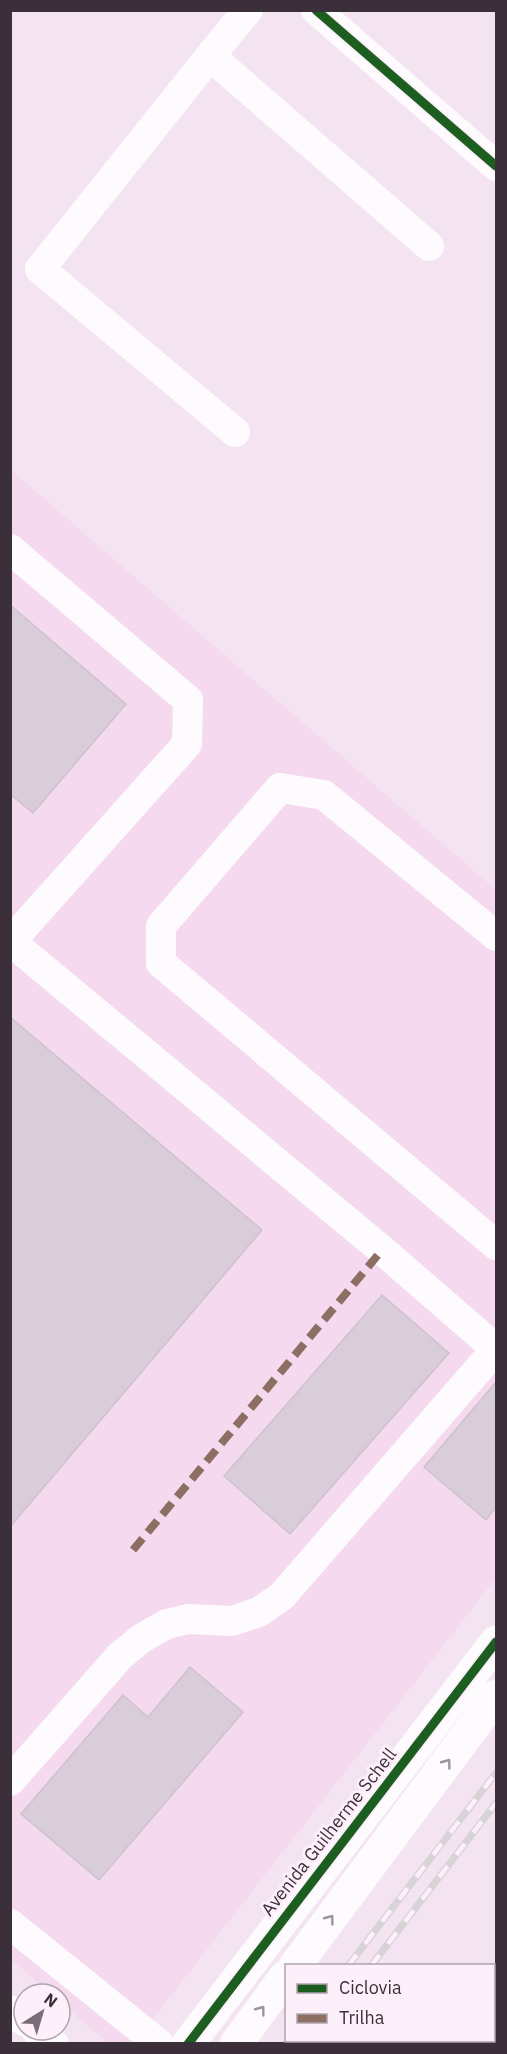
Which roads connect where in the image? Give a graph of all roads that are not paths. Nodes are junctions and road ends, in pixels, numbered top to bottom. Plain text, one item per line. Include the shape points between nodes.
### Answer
1 (248, 10) edge
2 (316, 10) edge
3 (210, 56) junction
4 (496, 166) edge
5 (429, 246) dead end
6 (236, 432) dead end
7 (10, 549) edge
8 (496, 936) edge
9 (11, 941) edge
10 (496, 1245) edge
11 (496, 1642) edge
12 (496, 1696) edge
13 (10, 1781) edge
14 (10, 1924) edge
15 (296, 1964) edge
16 (285, 1977) edge
17 (159, 2043) edge
18 (188, 2043) edge
19 (236, 2043) edge

1 - 3 street
2 - 4 street
3 - 5 street
3 - 6 street via 40,269
7 - 9 street via 188,700 187,744
8 - 10 street via 324,795 280,788 161,926 161,963
9 - 13 street via 496,1349 282,1596 259,1612 232,1621 188,1619 167,1624 142,1638 120,1656
11 - 18 main road, Avenida Guilherme Schell
15 -> 12 main road
14 - 17 street
19 -> 16 main road

